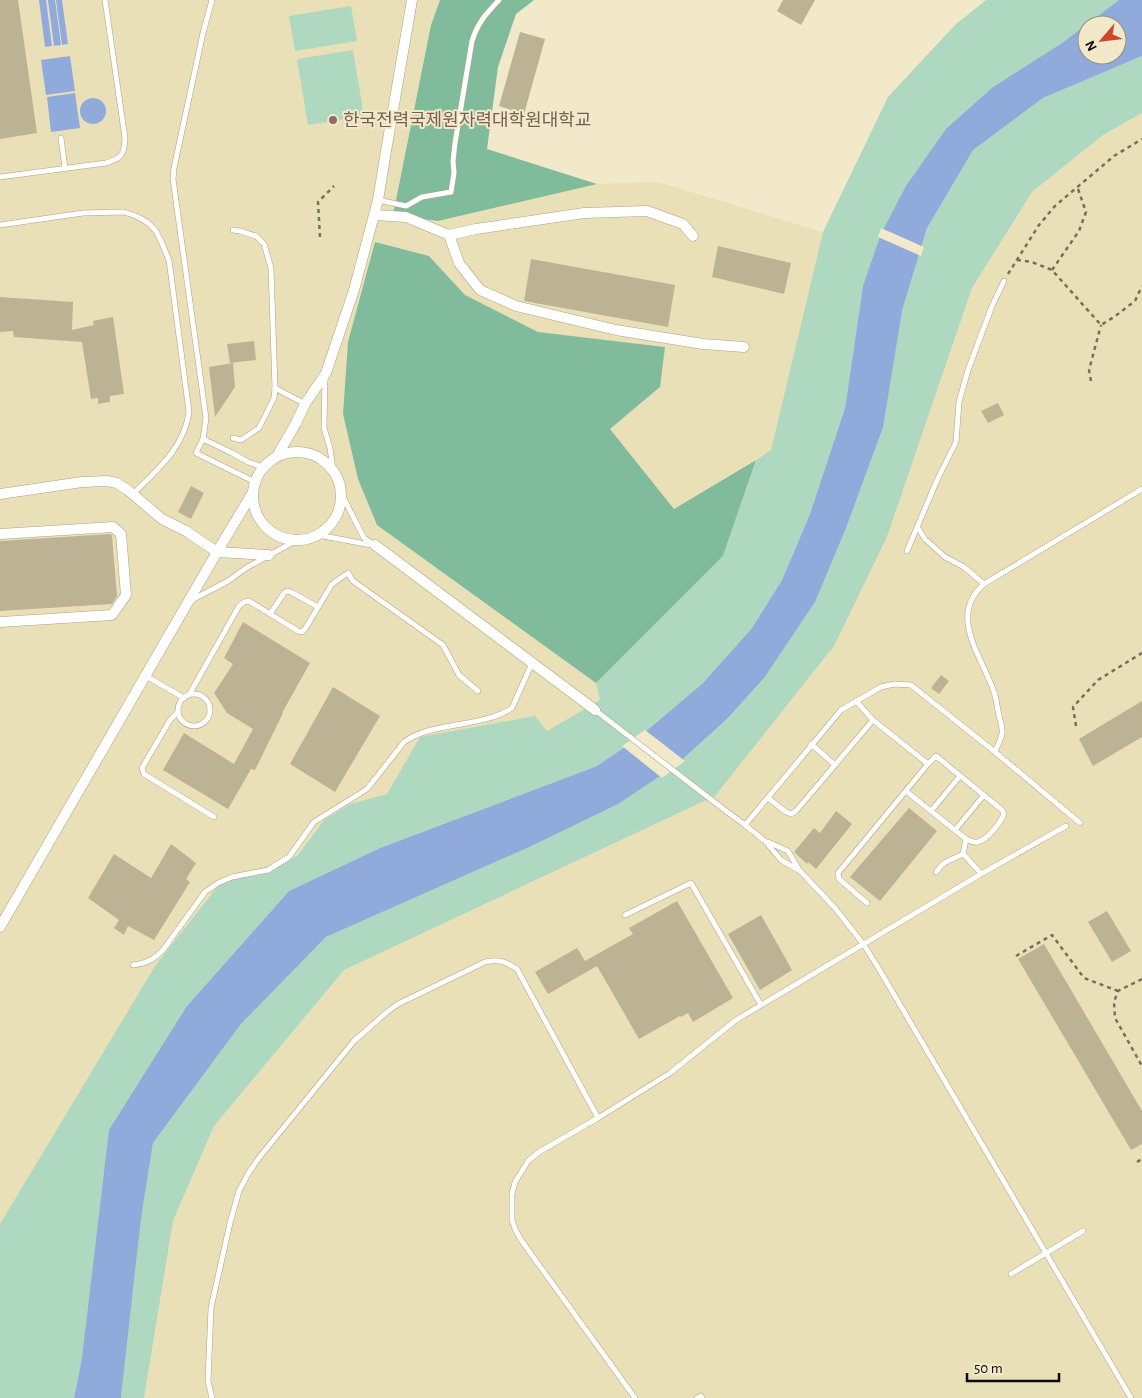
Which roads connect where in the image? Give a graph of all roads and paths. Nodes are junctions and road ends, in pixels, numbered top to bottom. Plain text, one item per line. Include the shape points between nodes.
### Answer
1 (106, 0) edge
2 (212, 0) edge
3 (412, 0) edge
4 (499, 0) edge
5 (61, 138) dead end
6 (1142, 139) edge
7 (65, 168) junction
8 (0, 177) edge
9 (334, 186) dead end
10 (1077, 186) junction
11 (378, 200) junction
12 (375, 215) junction
13 (0, 225) edge
14 (233, 230) dead end
15 (449, 235) junction
16 (693, 236) dead end
17 (320, 237) dead end
18 (1017, 260) junction
19 (1052, 270) junction
20 (1004, 281) joint
21 (1142, 286) edge
22 (1101, 325) junction
23 (744, 347) dead end
24 (326, 373) junction
25 (1091, 381) dead end
26 (275, 388) junction
27 (305, 404) junction
28 (233, 438) dead end
29 (203, 439) junction
30 (277, 456) junction
31 (263, 467) junction
32 (333, 470) junction
33 (254, 487) junction
34 (1142, 489) edge
35 (341, 493) junction
36 (0, 494) edge
37 (133, 494) junction
38 (918, 528) junction
39 (0, 534) edge
40 (318, 534) junction
41 (297, 540) junction
42 (375, 546) junction
43 (907, 551) dead end
44 (216, 552) junction
45 (268, 556) junction
46 (984, 584) junction
47 (188, 602) junction
48 (318, 607) junction
49 (270, 614) junction
50 (0, 622) edge
51 (1142, 653) edge
52 (532, 663) junction
53 (145, 675) junction
54 (478, 691) dead end
55 (186, 696) junction
56 (856, 701) junction
57 (595, 710) joint
58 (178, 712) junction
59 (873, 720) junction
60 (1076, 726) dead end
61 (811, 744) junction
62 (995, 752) junction
63 (928, 764) junction
64 (836, 765) junction
65 (960, 776) junction
66 (907, 792) junction
67 (984, 796) junction
68 (768, 798) junction
69 (931, 811) junction
70 (214, 816) dead end
71 (1080, 822) dead end
72 (745, 825) junction
73 (1066, 826) dead end
74 (954, 830) junction
75 (966, 839) junction
76 (765, 840) junction
77 (963, 854) junction
78 (800, 871) junction
79 (936, 872) dead end
80 (981, 874) junction
81 (867, 903) dead end
82 (624, 916) dead end
83 (0, 926) edge
84 (864, 944) junction
85 (1016, 956) dead end
86 (133, 965) dead end
87 (1142, 979) edge
88 (1118, 991) junction
89 (761, 1005) junction
90 (1142, 1066) edge
91 (598, 1118) junction
92 (1142, 1159) edge
93 (1137, 1162) dead end
94 (1083, 1231) dead end
95 (1047, 1254) junction
96 (1011, 1274) dead end
97 (212, 1398) edge
98 (635, 1398) edge
99 (698, 1398) edge
100 (702, 1398) edge
101 (1131, 1398) edge

1 - 7 lane via 124,149 122,155 106,163
2 - 29 lane via 173,179 206,418
3 - 11 street
4 - 11 lane via 482,19 472,41 455,143 451,192 422,198 406,206
5 - 7 lane
6 - 10 path via 1114,156
7 - 8 lane
9 - 17 path via 318,202
10 - 18 path via 1039,224
10 - 19 path via 1086,212 1079,231
11 - 12 street
12 - 15 street via 406,217
12 - 24 street
13 - 37 lane via 83,213 124,212 147,222 162,241 169,260 189,412 175,450
14 - 26 lane via 256,236 264,244 271,268
15 - 16 street via 584,213 647,212 683,224
15 - 23 street via 459,263 480,290 516,306 616,330
18 - 19 path
18 - 20 path
19 - 22 path
20 - 38 lane via 968,370 959,402 956,442
21 - 22 path via 1135,301
22 - 25 path via 1089,370
24 - 27 street
24 - 32 lane via 324,428
26 - 27 lane
26 - 28 lane via 274,398 259,428 241,440
27 - 30 street
29 - 31 lane
29 - 33 lane via 196,453
30 - 31 street
30 - 32 street via 289,452 313,455
31 - 33 street
32 - 35 street
33 - 41 street via 255,510 264,526 279,536
33 - 44 street
34 - 46 lane
35 - 40 street via 335,517
35 - 42 lane via 364,538
36 - 37 street via 82,482 107,482 117,483
37 - 44 street via 162,519
38 - 43 lane
38 - 46 lane via 945,557 964,567
39 - 50 street via 113,527 121,534 126,595 112,615
40 - 41 street
40 - 42 lane
41 - 45 lane
42 - 52 street
44 - 45 street
44 - 47 street
45 - 47 lane
46 - 62 lane via 970,603 967,622 994,693 1002,733
47 - 53 street
48 - 49 lane via 287,591
48 - 49 lane via 302,632
48 - 54 lane via 332,584 348,573 353,581 443,645 459,675
49 - 55 lane via 249,601 239,606
51 - 60 path via 1098,680 1073,707
52 - 57 street
52 - 86 lane via 512,708 490,718 422,733 404,742 367,789 314,822 289,857 268,870 218,883 205,892 164,950 147,963
53 - 55 lane
53 - 83 street
55 - 58 lane via 178,706
55 - 58 lane via 198,695 206,701 209,711 206,720 198,725 187,725
56 - 59 lane
56 - 61 lane via 841,710
56 - 62 lane via 882,687 911,685
57 - 72 lane
58 - 70 lane via 170,720 142,771
59 - 63 lane
59 - 64 lane
61 - 64 lane
61 - 68 lane
62 - 71 lane
63 - 65 lane via 936,756
63 - 66 lane
64 - 68 lane via 791,814
65 - 67 lane
65 - 69 lane
66 - 69 lane
66 - 81 lane via 838,874
67 - 74 lane
67 - 75 lane via 1002,810 1003,818 980,842
68 - 72 lane
69 - 74 lane
72 - 76 lane
73 - 80 lane
74 - 75 lane
75 - 77 lane
76 - 78 lane via 782,860
76 - 78 lane via 788,851
77 - 79 lane via 944,863
77 - 80 lane
78 - 84 lane
80 - 84 lane
82 - 89 lane via 690,883
84 - 89 lane
84 - 95 lane
85 - 88 path via 1052,935 1084,978
87 - 88 path
88 - 90 path via 1114,1002 1115,1018
89 - 91 lane via 736,1020 670,1072
91 - 97 lane via 516,969 505,961 485,962 386,1012 354,1041 258,1159 239,1191 211,1308 208,1381
91 - 98 lane via 528,1161 515,1182 512,1220 521,1240
92 - 93 path
94 - 95 lane
95 - 96 lane
95 - 101 lane
99 - 100 lane

